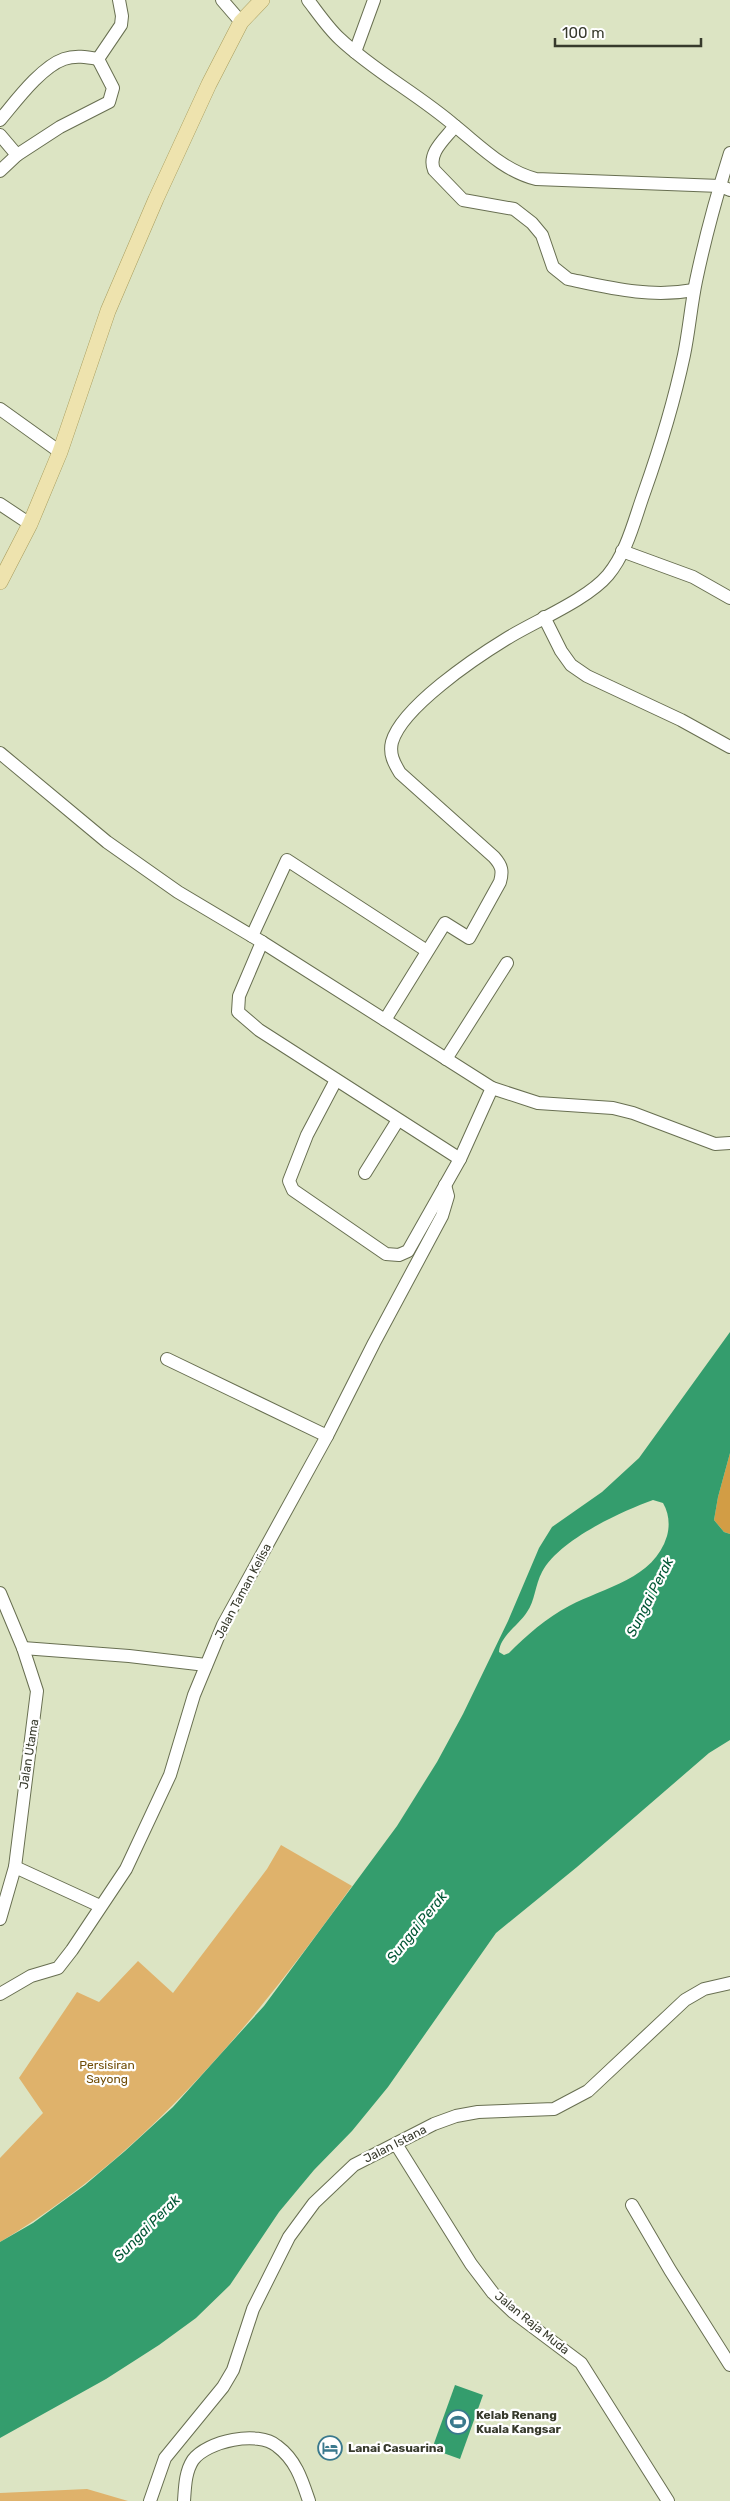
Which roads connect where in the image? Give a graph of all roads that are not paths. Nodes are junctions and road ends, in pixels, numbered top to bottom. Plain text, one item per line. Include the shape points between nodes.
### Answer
1 (119, 0) edge
2 (222, 0) edge
3 (262, 0) edge
4 (308, 0) edge
5 (374, 0) edge
6 (241, 22) junction
7 (355, 52) junction
8 (98, 59) junction
9 (0, 120) edge
10 (455, 126) junction
11 (0, 135) edge
12 (730, 153) edge
13 (18, 155) junction
14 (0, 171) edge
15 (725, 188) edge
16 (694, 290) junction
17 (0, 409) edge
18 (60, 452) junction
19 (0, 504) edge
20 (30, 524) junction
21 (622, 551) junction
22 (0, 582) edge
23 (730, 598) edge
24 (544, 617) junction
25 (730, 747) edge
26 (0, 753) edge
27 (257, 939) junction
28 (427, 950) junction
29 (507, 963) dead end
30 (385, 1020) junction
31 (446, 1058) junction
32 (336, 1080) junction
33 (492, 1088) junction
34 (398, 1120) junction
35 (730, 1143) edge
36 (460, 1159) junction
37 (365, 1173) dead end
38 (445, 1185) junction
39 (167, 1359) dead end
40 (327, 1436) junction
41 (0, 1593) edge
42 (23, 1648) junction
43 (206, 1665) junction
44 (15, 1867) junction
45 (100, 1906) junction
46 (0, 1919) edge
47 (730, 1983) edge
48 (0, 1994) edge
49 (396, 2144) junction
50 (632, 2205) dead end
51 (730, 2365) edge
52 (150, 2501) edge
53 (184, 2501) edge
54 (309, 2501) edge
55 (668, 2501) edge

1 - 8 street via 121,25
2 - 6 street
3 - 6 main road
4 - 7 street via 338,37
5 - 7 street
6 - 18 main road via 208,84 108,311
7 - 10 street
8 - 9 street via 74,56 53,65 30,84
8 - 13 street via 113,88 109,102 77,117
10 - 15 street via 496,160 536,179
10 - 16 street via 432,156 434,170 462,200 514,209 542,235 557,272 568,279 641,294
11 - 13 street
12 - 15 street
13 - 14 street
15 - 16 street
16 - 21 street via 684,355 657,455
17 - 18 street
18 - 20 main road
19 - 20 street
20 - 22 main road
21 - 23 street via 693,577
21 - 24 street via 607,576 595,588
24 - 25 street via 560,651 571,665
24 - 28 street via 506,639 432,693 406,718 392,742 393,762 400,773 502,866 500,882 469,938 445,923
26 - 27 street via 107,842 178,892
27 - 28 street via 287,860
27 - 30 street
27 - 32 street via 238,996 238,1012 259,1030
28 - 30 street
29 - 31 street
30 - 31 street
31 - 33 street
32 - 34 street
32 - 38 street via 292,1170 289,1182 293,1190 386,1254 398,1255 408,1251
33 - 35 street via 538,1103 613,1108 715,1144
33 - 36 street
34 - 36 street
34 - 37 street
36 - 38 street
38 - 40 street, Jalan Taman Kelisa via 448,1196 442,1216
39 - 40 street
40 - 43 street, Jalan Taman Kelisa via 223,1625
41 - 42 street, Jalan Utama
42 - 43 street
42 - 44 street, Jalan Utama via 38,1691
43 - 45 street, Jalan Taman Kelisa via 155,1811 126,1869
44 - 45 street
44 - 46 street, Jalan Utama
45 - 48 street, Jalan Taman Kelisa via 58,1968 31,1976
47 - 49 street, Jalan Istana via 704,1989 686,2000 588,2091 570,2102 554,2108 456,2116
49 - 52 street, Jalan Istana via 354,2165 314,2202 289,2237 253,2309 233,2370 165,2458
49 - 55 street, Jalan Raja Muda via 471,2264 493,2293 581,2363
50 - 51 street
53 - 54 street via 190,2466 201,2451 237,2439 252,2439 268,2440 285,2453 295,2465

